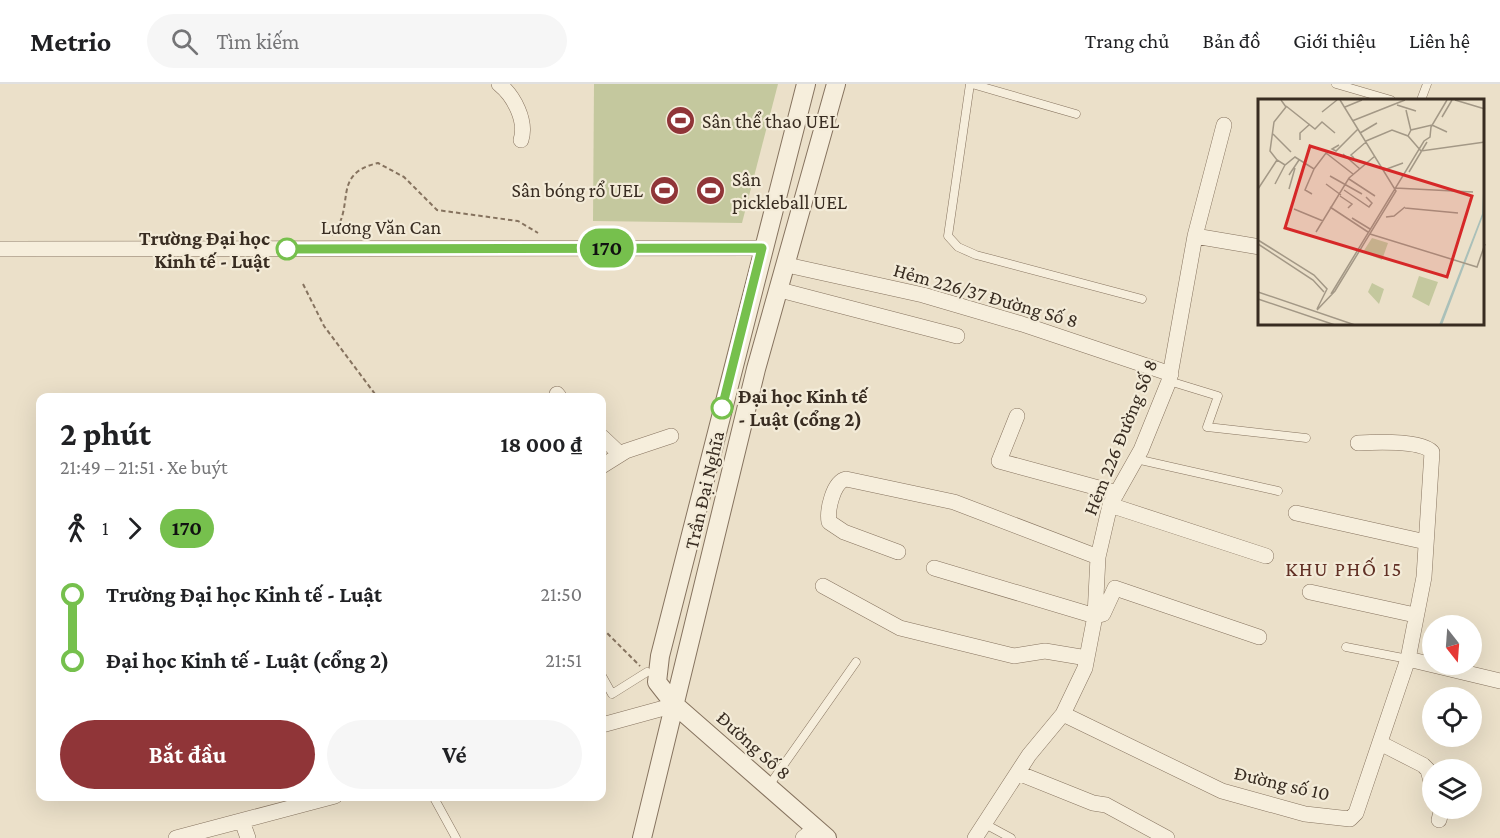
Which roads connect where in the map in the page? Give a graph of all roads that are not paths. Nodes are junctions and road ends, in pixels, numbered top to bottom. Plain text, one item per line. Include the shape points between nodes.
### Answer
1 (499, 84) edge
2 (806, 84) edge
3 (836, 84) edge
4 (971, 84) edge
5 (1336, 84) edge
6 (1427, 84) edge
7 (1388, 99) edge
8 (1421, 99) edge
9 (1076, 114) dead end
10 (1224, 125) dead end
11 (521, 140) dead end
12 (1195, 236) junction
13 (1258, 247) edge
14 (762, 248) junction
15 (0, 249) edge
16 (787, 265) junction
17 (780, 290) junction
18 (1142, 299) dead end
19 (957, 336) dead end
20 (738, 342) junction
21 (761, 350) junction
22 (1170, 377) junction
23 (1017, 416) dead end
24 (671, 436) dead end
25 (1306, 438) dead end
26 (606, 441) edge
27 (1358, 444) dead end
28 (620, 454) junction
29 (1136, 459) junction
30 (606, 463) edge
31 (1278, 491) dead end
32 (1114, 499) junction
33 (1296, 513) dead end
34 (1426, 542) junction
35 (898, 552) dead end
36 (1098, 556) junction
37 (1266, 556) dead end
38 (934, 568) dead end
39 (823, 586) dead end
40 (1310, 592) dead end
41 (1415, 615) junction
42 (1095, 616) junction
43 (1259, 637) dead end
44 (1346, 647) dead end
45 (1087, 658) junction
46 (1408, 658) junction
47 (856, 662) dead end
48 (652, 677) junction
49 (1500, 681) edge
50 (606, 683) edge
51 (675, 705) junction
52 (1063, 714) junction
53 (606, 724) edge
54 (1380, 743) junction
55 (1422, 764) edge
56 (1018, 773) junction
57 (768, 788) junction
58 (316, 801) edge
59 (436, 801) edge
60 (242, 821) junction
61 (985, 824) junction
62 (815, 835) edge
63 (176, 838) edge
64 (248, 838) edge
65 (456, 838) edge
66 (642, 838) edge
67 (975, 838) edge
68 (1011, 838) edge
69 (1167, 838) edge

1 - 11 street via 520,115 524,130
2 - 14 street, Trần Đại Nghĩa
3 - 16 street, Trần Đại Nghĩa
4 - 9 lane
4 - 18 lane via 948,236 958,247 976,255
5 - 7 lane
6 - 8 lane
10 - 12 street, Hẻm 226 Đường Số 8
12 - 13 street
12 - 22 street, Hẻm 226 Đường Số 8
14 - 15 street, Lương Văn Can
14 - 20 street, Trần Đại Nghĩa
16 - 17 street, Trần Đại Nghĩa
16 - 22 street, Hẻm 226/37 Đường Số 8 via 923,295 1022,324
17 - 19 street
17 - 21 street, Trần Đại Nghĩa
20 - 21 street
20 - 48 street, Trần Đại Nghĩa
21 - 51 street, Trần Đại Nghĩa
22 - 25 lane via 1218,396 1207,427
22 - 29 street, Hẻm 226 Đường Số 8
23 - 32 street via 999,461
24 - 28 street
26 - 28 street
27 - 34 street, Đường số 10 via 1386,443 1431,450
28 - 30 street
29 - 31 lane
29 - 32 street, Hẻm 226 Đường Số 8
32 - 36 street, Hẻm 226 Đường Số 8
32 - 37 street
33 - 34 street
34 - 41 street, Đường số 10 via 1424,577
35 - 36 street via 844,532 829,522 836,486 841,480 954,502
36 - 42 street, Hẻm 226 Đường Số 8
38 - 42 street
39 - 45 street via 900,628 1014,656 1045,651
40 - 41 street
41 - 46 street, Đường số 10
42 - 43 street via 1103,614 1115,588
42 - 45 street, Hẻm 226 Đường Số 8
44 - 46 lane
45 - 52 street, Hẻm 226 Đường Số 8
46 - 49 street
46 - 54 street, Đường số 10
47 - 57 lane
48 - 50 lane via 612,694
48 - 51 street, Đường Số 8
51 - 53 street
51 - 57 street, Đường Số 8
51 - 66 street, Trần Đại Nghĩa
52 - 54 street, Đường số 10 via 1222,791 1305,814 1350,819 1356,813
52 - 56 street, Hẻm 226 Đường Số 8
54 - 55 street
56 - 61 street, Hẻm 226 Đường Số 8
56 - 69 street via 1106,805
57 - 62 street, Đường Số 8
58 - 60 street
59 - 65 lane
60 - 63 street
60 - 64 street
61 - 67 street, Hẻm 226 Đường Số 8
61 - 68 lane

